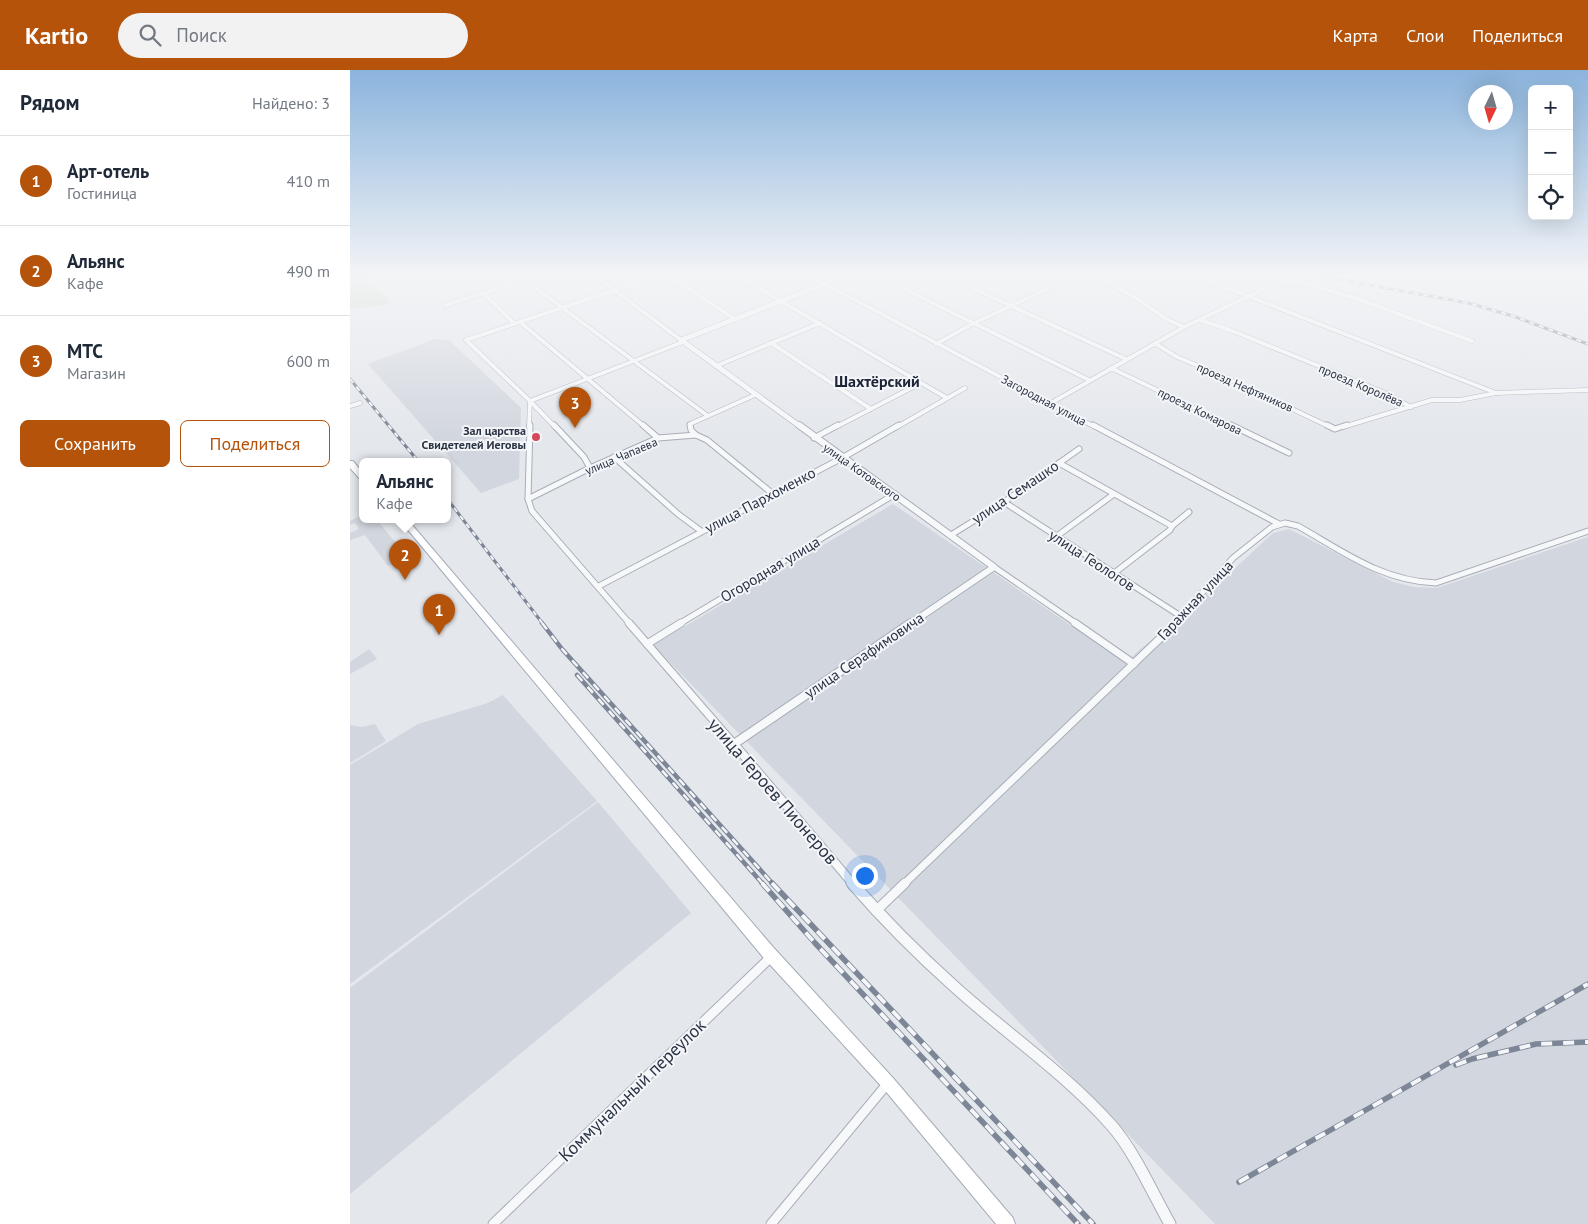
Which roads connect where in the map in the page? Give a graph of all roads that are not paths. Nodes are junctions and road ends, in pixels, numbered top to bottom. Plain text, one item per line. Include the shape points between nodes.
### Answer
1 (500, 329) edge
2 (528, 329) edge
3 (593, 329) edge
4 (666, 329) edge
5 (711, 329) edge
6 (806, 329) edge
7 (830, 329) edge
8 (908, 329) edge
9 (963, 329) edge
10 (982, 329) edge
11 (1060, 329) edge
12 (1181, 329) edge
13 (1223, 329) edge
14 (1331, 329) edge
15 (1439, 329) edge
16 (682, 341) junction
17 (1472, 341) dead end
18 (771, 344) junction
19 (936, 344) junction
20 (1156, 344) junction
21 (1126, 359) junction
22 (636, 361) junction
23 (716, 366) junction
24 (1111, 368) junction
25 (588, 379) junction
26 (1089, 380) junction
27 (921, 383) junction
28 (965, 388) dead end
29 (1588, 390) edge
30 (1496, 393) junction
31 (755, 395) junction
32 (947, 398) junction
33 (530, 401) junction
34 (360, 403) dead end
35 (1050, 404) junction
36 (350, 406) edge
37 (1411, 407) junction
38 (871, 409) junction
39 (708, 416) junction
40 (696, 435) junction
41 (658, 438) junction
42 (814, 438) junction
43 (1079, 449) dead end
44 (1289, 453) dead end
45 (614, 457) junction
46 (842, 458) junction
47 (350, 463) edge
48 (1060, 463) junction
49 (590, 468) junction
50 (359, 473) edge
51 (773, 494) junction
52 (895, 494) junction
53 (1114, 494) junction
54 (528, 499) junction
55 (1004, 502) junction
56 (1189, 512) dead end
57 (406, 523) edge
58 (1279, 524) junction
59 (1172, 526) junction
60 (701, 531) junction
61 (1588, 531) edge
62 (951, 534) junction
63 (1057, 536) junction
64 (994, 567) junction
65 (1113, 574) junction
66 (599, 586) junction
67 (1182, 617) junction
68 (647, 644) junction
69 (1134, 664) junction
70 (734, 744) junction
71 (876, 911) junction
72 (772, 956) junction
73 (888, 1083) junction
74 (493, 1224) edge
75 (771, 1224) edge
76 (1007, 1224) edge
77 (1170, 1224) edge

1 - 33 street via 466,340
2 - 25 street
3 - 22 street
4 - 16 street, улица Котовского
5 - 16 street
6 - 18 street
7 - 27 street
8 - 19 street, Загородная улица
9 - 19 street
10 - 26 street
11 - 21 street
12 - 20 street
13 - 37 street, проезд Королёва via 1383,392
14 - 30 street
15 - 17 street
16 - 22 street
16 - 23 street, улица Котовского
18 - 23 street
18 - 38 street
19 - 35 street, Загородная улица
20 - 21 street
20 - 37 street, проезд Нефтяников via 1177,357 1335,429
21 - 24 street
22 - 25 street
22 - 39 street
23 - 31 street, улица Котовского
24 - 26 street
24 - 44 street, проезд Комарова
25 - 33 street
25 - 41 street
26 - 35 street
27 - 32 street
27 - 38 street
28 - 32 street, улица Пархоменко
29 - 30 street
30 - 37 street via 1460,400 1432,400
31 - 39 street
31 - 42 street, улица Котовского
32 - 46 street, улица Пархоменко
33 - 49 street via 584,456
33 - 54 street
34 - 36 street
35 - 58 street, Загородная улица
38 - 42 street
39 - 40 street via 690,424
40 - 41 street, улица Чапаева
40 - 51 street
41 - 45 street, улица Чапаева
42 - 46 street, улица Котовского
43 - 48 street, улица Семашко
45 - 49 street, улица Чапаева
45 - 60 street via 678,516
46 - 51 street, улица Пархоменко
46 - 52 street, улица Котовского
47 - 50 main road
48 - 53 street
48 - 55 street, улица Семашко
49 - 54 street, улица Чапаева
51 - 60 street, улица Пархоменко
52 - 62 street, улица Котовского
52 - 68 street, Огородная улица
53 - 59 street
53 - 63 street
54 - 66 street, улица Героев Пионеров via 542,524
55 - 62 street, улица Семашко
55 - 63 street, улица Геологов
56 - 59 street
57 - 72 main road
58 - 61 street via 1298,526 1389,576 1424,584 1436,583
58 - 67 street, Гаражная улица via 1265,531 1234,558
59 - 65 street
60 - 66 street, улица Пархоменко
62 - 64 street, улица Котовского
63 - 65 street, улица Геологов
64 - 69 street, улица Котовского
64 - 70 street, улица Серафимовича
65 - 67 street, улица Геологов
66 - 68 street, улица Героев Пионеров
67 - 69 street, Гаражная улица
68 - 70 street, улица Героев Пионеров
69 - 71 street, Гаражная улица
70 - 71 street, улица Героев Пионеров
71 - 77 street, улица Героев Пионеров via 956,988 1066,1081 1107,1121 1129,1151
72 - 73 main road
72 - 74 street, Коммунальный переулок
73 - 75 street
73 - 76 main road

